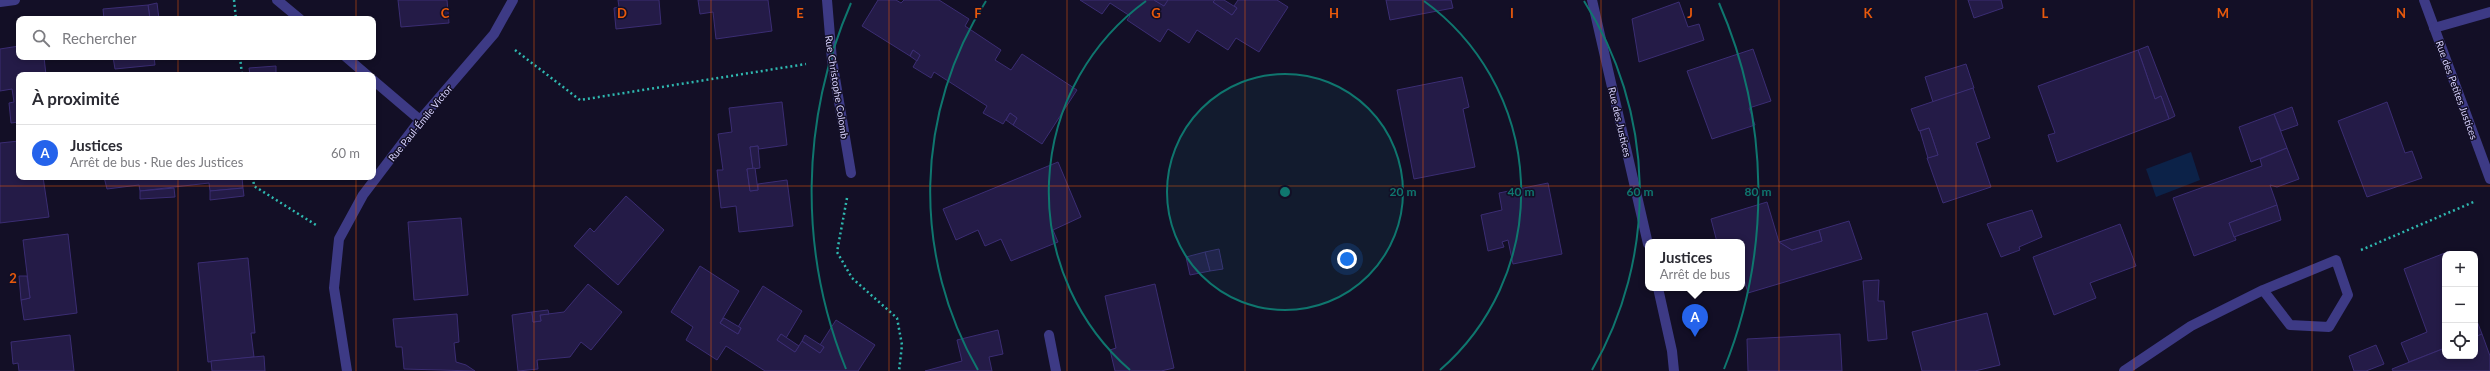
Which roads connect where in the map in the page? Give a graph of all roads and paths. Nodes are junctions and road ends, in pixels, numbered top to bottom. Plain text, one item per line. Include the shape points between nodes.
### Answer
1 (15, 0) edge
2 (234, 0) edge
3 (277, 0) edge
4 (513, 0) edge
5 (827, 0) edge
6 (1592, 0) edge
7 (2424, 0) edge
8 (0, 2) edge
9 (2490, 12) edge
10 (236, 16) edge
11 (296, 16) edge
12 (2434, 28) junction
13 (494, 34) junction
14 (240, 60) edge
15 (350, 60) edge
16 (832, 60) junction
17 (242, 72) edge
18 (364, 72) edge
19 (376, 83) edge
20 (420, 120) junction
21 (851, 173) joint
22 (376, 178) edge
23 (253, 180) edge
24 (374, 180) edge
25 (2490, 180) edge
26 (2483, 197) dead end
27 (339, 239) junction
28 (1647, 239) edge
29 (2336, 260) junction
30 (2263, 290) junction
31 (1659, 291) edge
32 (1049, 335) dead end
33 (347, 371) edge
34 (900, 371) edge
35 (1056, 371) edge
36 (1674, 371) edge
37 (2124, 371) edge

1 - 8 street
2 - 10 path
3 - 11 street
4 - 13 street, Rue Paul-Émile Victor
5 - 16 street, Rue Christophe Colomb
6 - 28 street, Rue des Justices
7 - 12 street, Rue des Petites Justices
9 - 12 street
12 - 25 street, Rue des Petites Justices
13 - 16 path via 580,100
13 - 20 street, Rue Paul-Émile Victor
14 - 17 path
15 - 18 street
16 - 21 street, Rue Christophe Colomb
19 - 20 street
20 - 22 street, Rue Paul-Émile Victor
21 - 34 path via 837,252 852,278 897,318 902,345
23 - 27 path via 254,186
24 - 27 street, Rue Paul-Émile Victor via 363,195
26 - 29 path
27 - 33 street, Rue Paul-Émile Victor via 334,288
29 - 30 street
29 - 30 street via 2348,295 2329,327 2290,325
30 - 37 street via 2190,326
31 - 36 street
32 - 35 street

